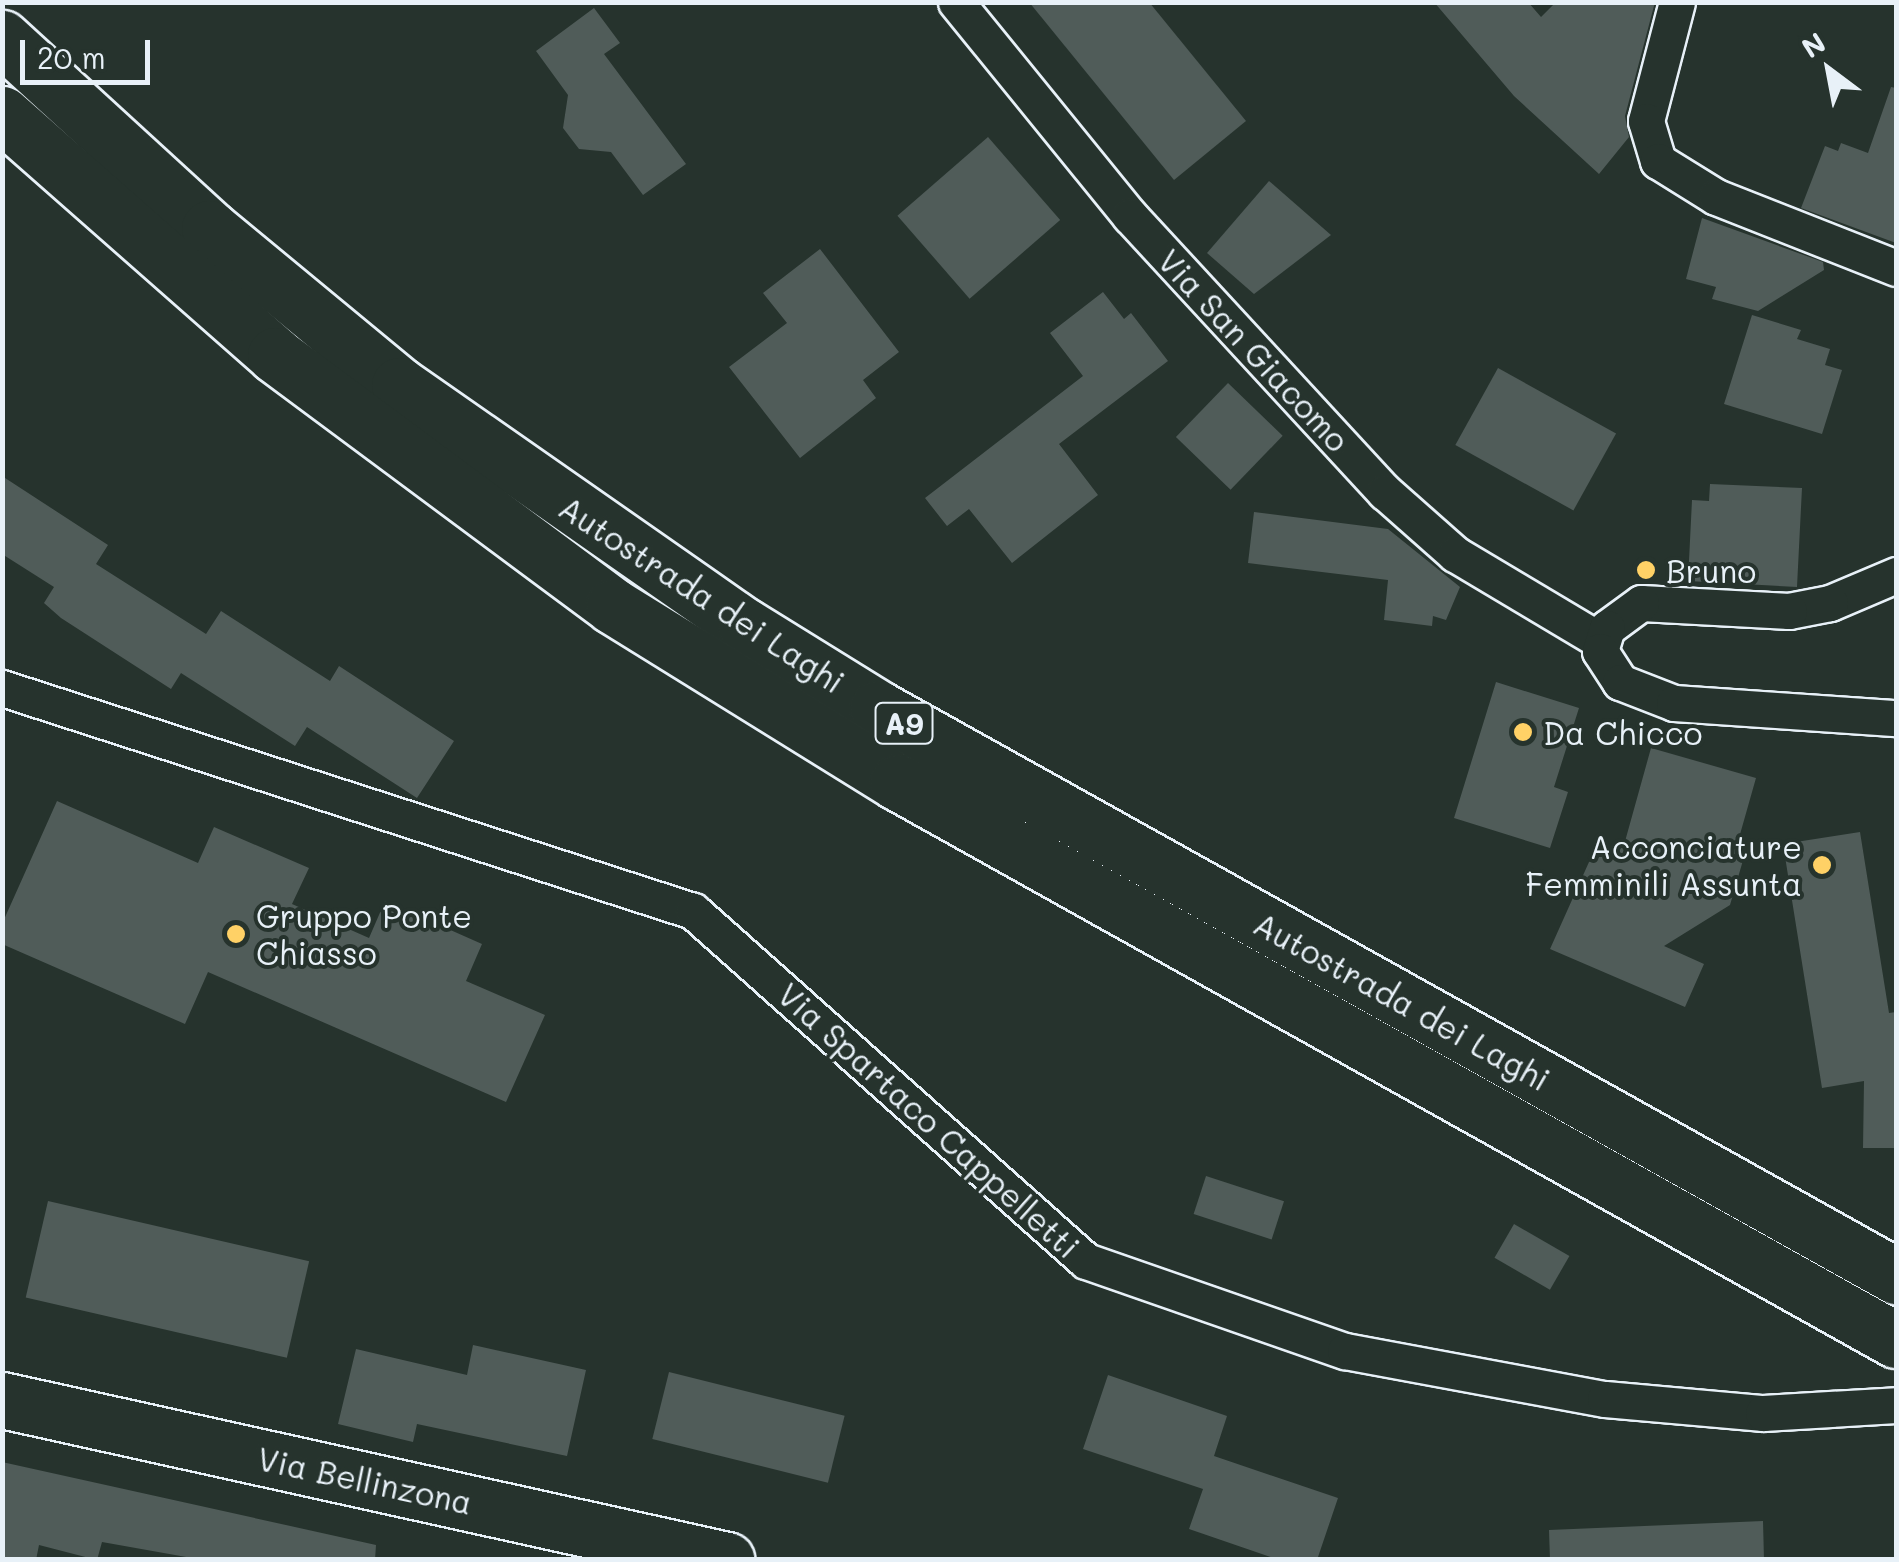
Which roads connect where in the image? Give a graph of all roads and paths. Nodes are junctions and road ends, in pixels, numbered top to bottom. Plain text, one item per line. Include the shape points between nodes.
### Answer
1 (956, 2) edge
2 (1677, 2) edge
3 (2, 38) edge
4 (2, 114) edge
5 (1896, 268) edge
6 (1896, 575) edge
7 (1602, 640) junction
8 (2, 688) edge
9 (1896, 718) edge
10 (1896, 1276) edge
11 (1881, 1331) edge
12 (2, 1400) edge
13 (1896, 1405) edge
14 (727, 1560) edge

1 - 7 street, Via San Giacomo via 1130,216 1385,492 1454,554
2 - 5 street via 1646,121 1658,161 1716,196
3 - 10 main road, Autostrada dei Laghi / A9 via 165,189 399,384 746,626 877,708
4 - 11 main road, Autostrada dei Laghi / A9 via 275,354 614,606 897,782
6 - 7 street via 1830,603 1790,611 1641,603 1617,616
7 - 9 street via 1603,663 1620,682 1674,703
8 - 13 street, Via Spartaco Cappelletti via 693,911 1086,1261 1345,1351 1605,1399 1763,1413
12 - 14 main road, Via Bellinzona

